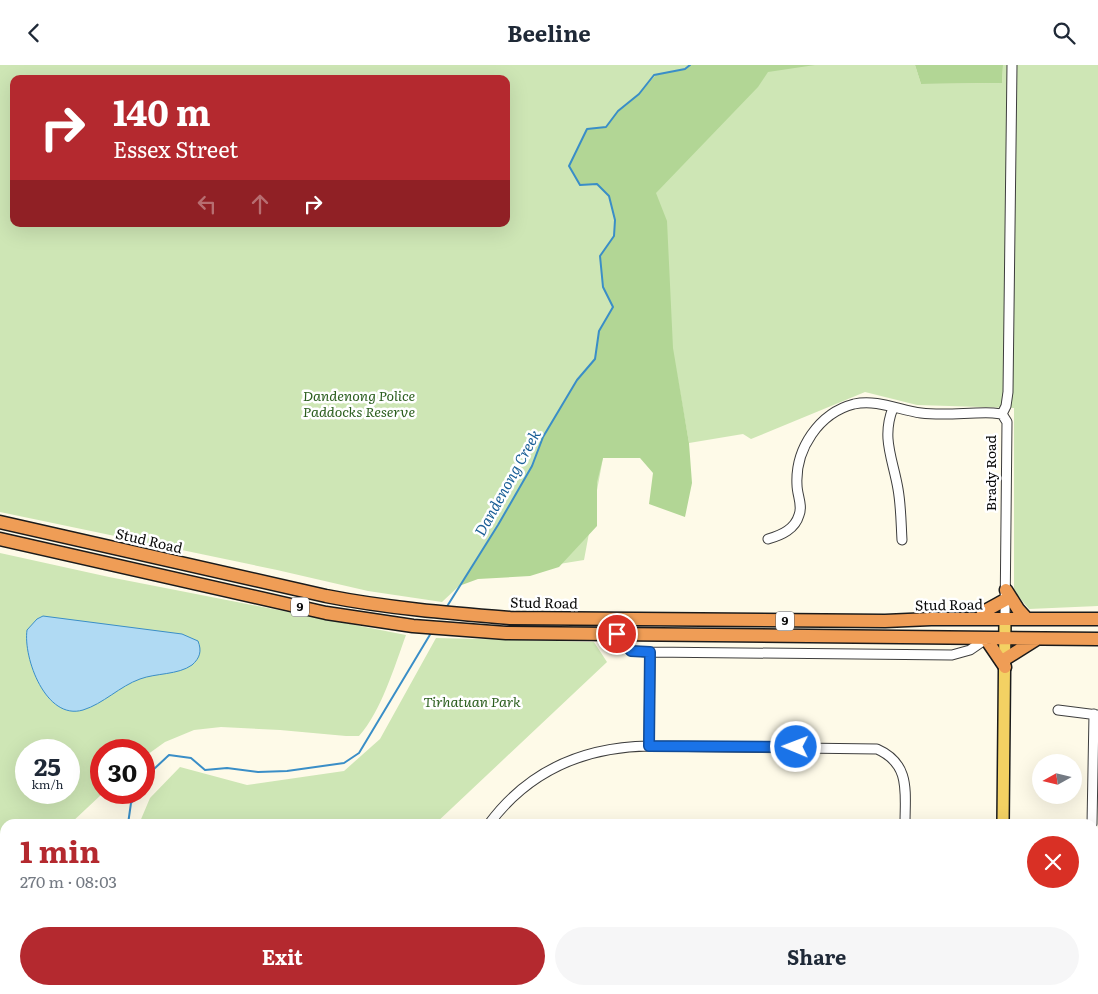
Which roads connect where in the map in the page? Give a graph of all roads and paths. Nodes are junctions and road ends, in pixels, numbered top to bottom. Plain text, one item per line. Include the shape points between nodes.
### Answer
1 (1012, 65) edge
2 (893, 408) junction
3 (1002, 414) junction
4 (0, 522) edge
5 (0, 539) edge
6 (768, 539) dead end
7 (902, 540) dead end
8 (1006, 595) junction
9 (980, 619) junction
10 (1005, 619) junction
11 (1027, 619) junction
12 (1098, 619) edge
13 (617, 634) junction
14 (986, 639) junction
15 (1005, 639) junction
16 (1037, 639) junction
17 (1098, 639) edge
18 (650, 652) junction
19 (1005, 663) junction
20 (1058, 710) dead end
21 (1096, 715) edge
22 (649, 746) junction
23 (493, 819) edge
24 (905, 819) edge
25 (1002, 819) edge
26 (1092, 819) edge

1 - 3 street, Brady Road via 1008,392
2 - 3 street via 928,414
2 - 6 street via 874,403 856,404 836,411 818,426 799,461 798,519 792,528
2 - 7 street via 888,445 899,491
3 - 8 street, Brady Road via 1007,422
4 - 9 highway, Stud Road / 9 via 326,596 421,611 510,618
5 - 13 highway, 9 via 326,613 454,630
8 - 9 highway
8 - 10 street, Brady Road
8 - 11 highway
9 - 10 highway, Stud Road / 9
10 - 11 highway, Stud Road / 9
10 - 15 main road, Brady Road
11 - 12 highway, Stud Road / 9
13 - 14 highway, 9
13 - 18 street via 631,651
14 - 15 highway, 9
14 - 18 street via 970,650 952,655
14 - 19 highway
15 - 16 highway, 9
15 - 19 main road, Brady Road
16 - 17 highway, 9
16 - 19 highway
18 - 22 street
19 - 25 main road, Brady Road
20 - 21 street
21 - 26 street
22 - 23 street via 613,748 570,759 522,788
22 - 24 street via 877,749 892,758 902,771

